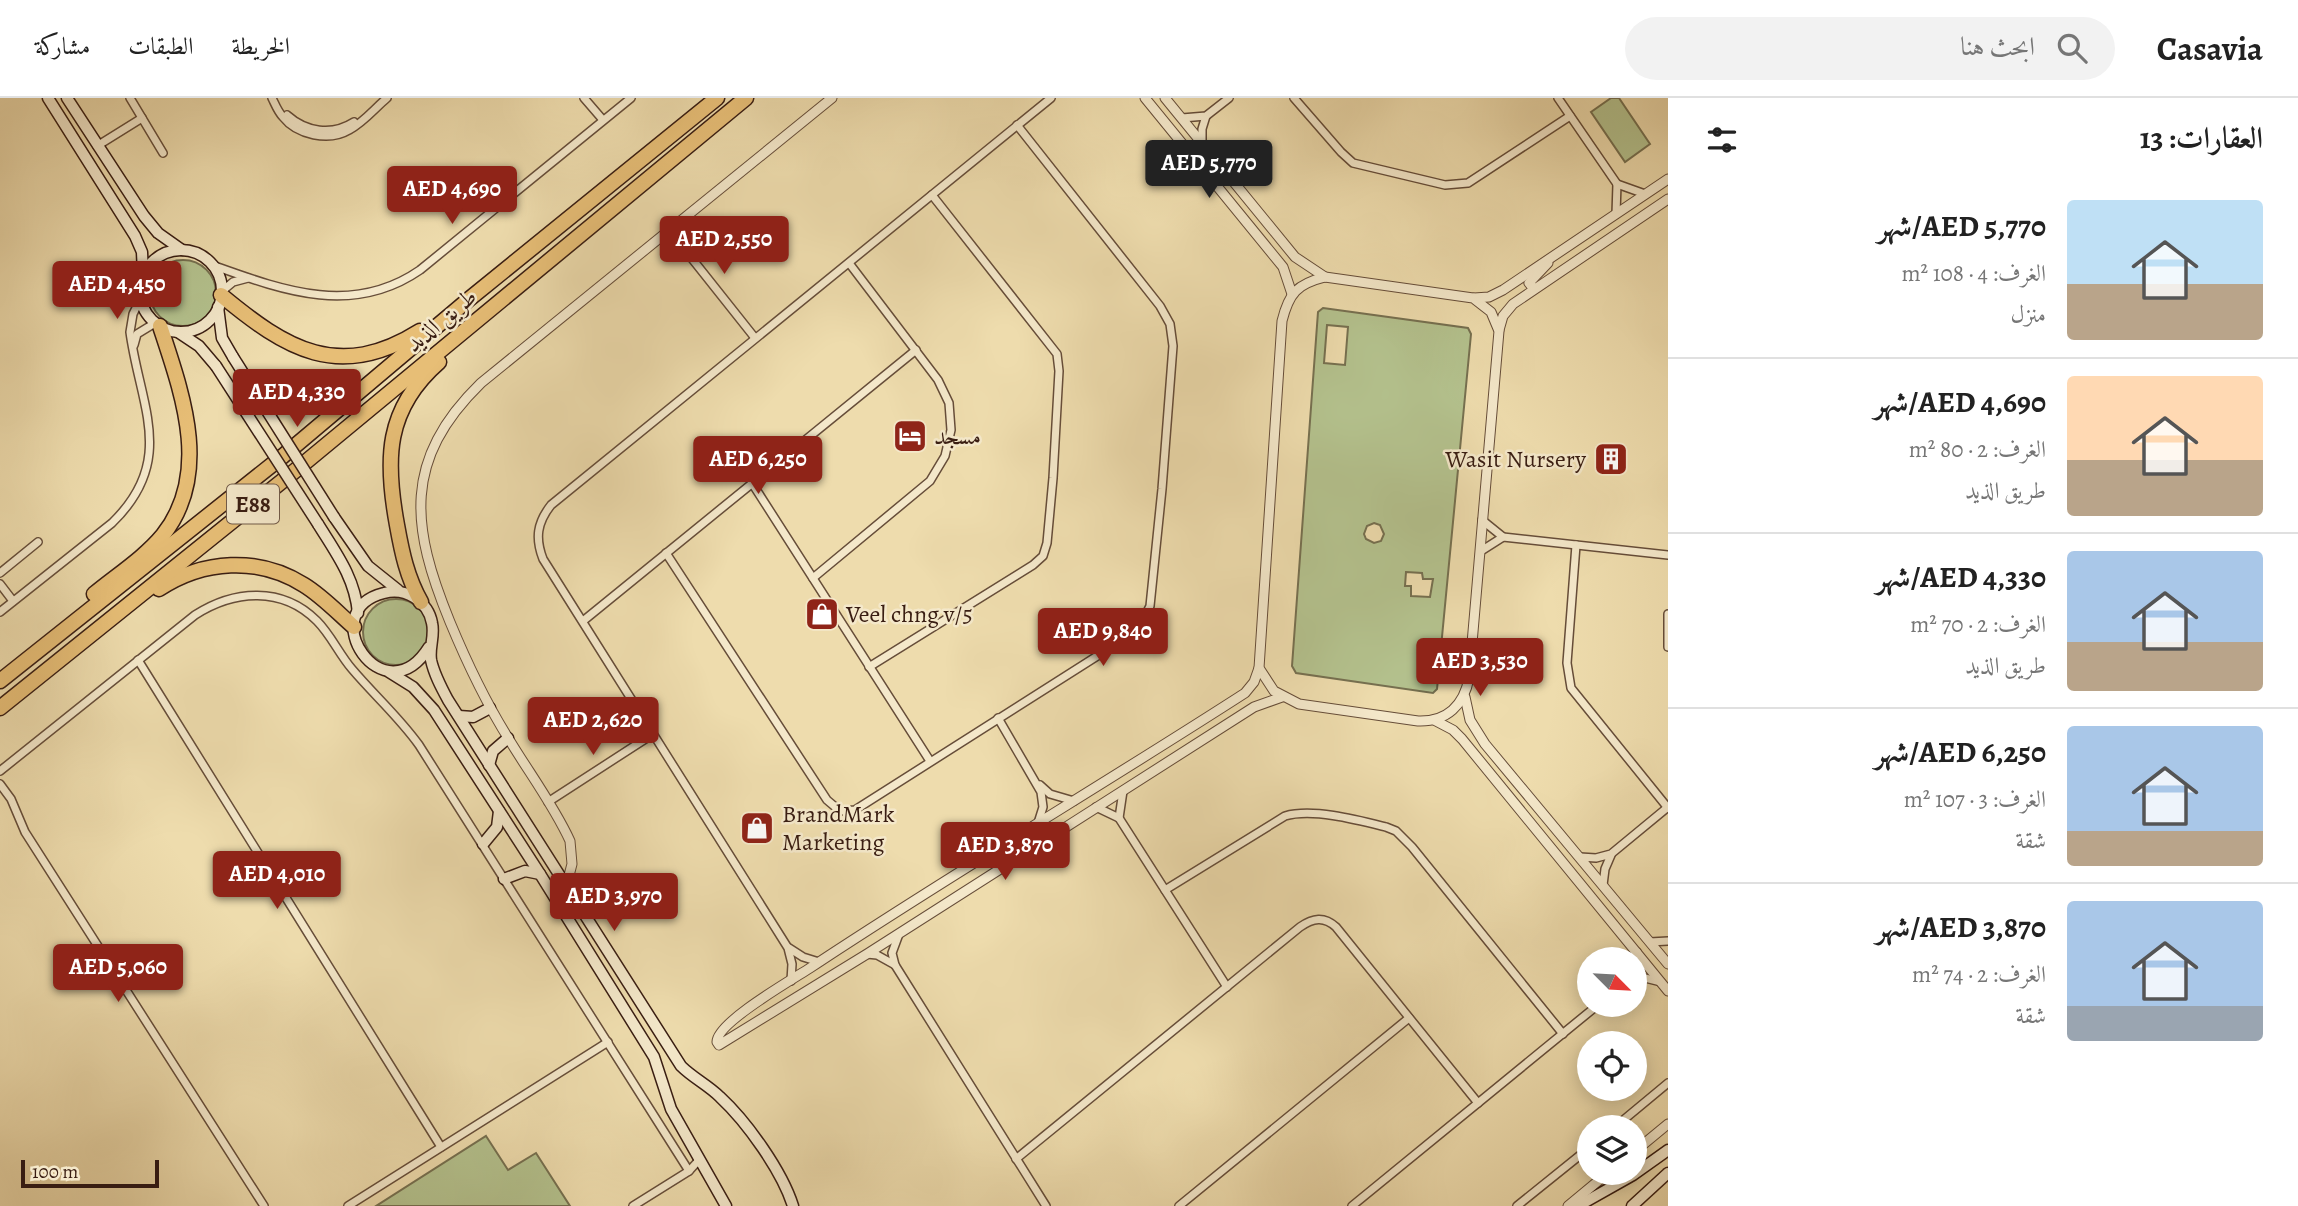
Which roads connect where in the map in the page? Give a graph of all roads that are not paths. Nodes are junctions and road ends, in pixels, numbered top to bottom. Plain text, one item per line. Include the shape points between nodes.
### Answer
1 (48, 98) edge
2 (67, 98) edge
3 (130, 98) edge
4 (387, 98) edge
5 (584, 98) edge
6 (631, 98) edge
7 (717, 98) edge
8 (746, 98) edge
9 (832, 98) edge
10 (1051, 98) edge
11 (1145, 98) edge
12 (1165, 98) edge
13 (1228, 98) edge
14 (1294, 98) edge
15 (1558, 98) edge
16 (272, 99) edge
17 (1206, 116) junction
18 (1570, 116) junction
19 (142, 118) junction
20 (1182, 118) junction
21 (603, 120) junction
22 (1017, 125) junction
23 (1202, 143) junction
24 (97, 146) junction
25 (163, 153) dead end
26 (1668, 179) edge
27 (1617, 184) junction
28 (1645, 194) junction
29 (932, 195) junction
30 (1668, 199) edge
31 (1616, 214) junction
32 (670, 231) junction
33 (1279, 238) junction
34 (1268, 248) junction
35 (182, 250) junction
36 (1553, 256) junction
37 (849, 263) junction
38 (212, 264) junction
39 (143, 276) junction
40 (1325, 277) junction
41 (248, 278) junction
42 (1534, 289) junction
43 (1292, 294) junction
44 (505, 297) junction
45 (141, 298) junction
46 (220, 298) junction
47 (1473, 298) junction
48 (468, 300) junction
49 (158, 324) junction
50 (1499, 331) junction
51 (178, 332) junction
52 (755, 338) junction
53 (134, 349) junction
54 (916, 350) junction
55 (752, 483) junction
56 (1482, 520) junction
57 (1503, 537) junction
58 (38, 542) dead end
59 (1576, 545) junction
60 (1481, 551) junction
61 (666, 553) junction
62 (1668, 555) edge
63 (0, 573) edge
64 (813, 578) junction
65 (0, 584) edge
66 (400, 592) junction
67 (13, 601) junction
68 (421, 602) junction
69 (0, 612) edge
70 (358, 613) junction
71 (1668, 614) edge
72 (583, 621) junction
73 (354, 627) junction
74 (429, 647) junction
75 (1668, 647) edge
76 (138, 660) junction
77 (869, 667) junction
78 (1259, 668) junction
79 (386, 670) junction
80 (0, 674) edge
81 (0, 681) edge
82 (1282, 697) junction
83 (1465, 697) junction
84 (490, 708) junction
85 (1221, 708) junction
86 (0, 710) edge
87 (459, 716) junction
88 (999, 718) junction
89 (1434, 720) junction
90 (1228, 724) junction
91 (653, 734) junction
92 (508, 738) junction
93 (1485, 744) junction
94 (1472, 751) junction
95 (930, 761) junction
96 (489, 765) junction
97 (0, 771) edge
98 (1037, 782) junction
99 (0, 784) edge
100 (1124, 789) junction
101 (1074, 801) junction
102 (548, 802) junction
103 (1096, 807) junction
104 (1668, 808) edge
105 (499, 811) junction
106 (1119, 818) junction
107 (1038, 823) junction
108 (483, 844) junction
109 (1611, 854) junction
110 (1580, 857) junction
111 (540, 874) junction
112 (504, 879) junction
113 (1603, 885) junction
114 (566, 887) junction
115 (1165, 890) junction
116 (899, 933) junction
117 (1668, 941) edge
118 (1650, 942) junction
119 (1633, 947) edge
120 (788, 948) junction
121 (867, 954) junction
122 (818, 962) junction
123 (1647, 964) edge
124 (1668, 964) edge
125 (895, 965) junction
126 (1647, 978) edge
127 (791, 981) junction
128 (1661, 982) junction
129 (1227, 987) junction
130 (1668, 991) edge
131 (1583, 1017) edge
132 (1409, 1018) junction
133 (1563, 1034) junction
134 (608, 1042) junction
135 (658, 1066) junction
136 (681, 1066) junction
137 (1668, 1083) edge
138 (1478, 1103) junction
139 (1629, 1115) edge
140 (1668, 1124) edge
141 (1647, 1141) edge
142 (441, 1147) junction
143 (1668, 1150) edge
144 (1577, 1158) edge
145 (1016, 1159) junction
146 (702, 1164) junction
147 (689, 1171) junction
148 (1668, 1173) edge
149 (1593, 1185) edge
150 (264, 1206) edge
151 (348, 1206) edge
152 (632, 1206) edge
153 (726, 1206) edge
154 (793, 1206) edge
155 (1046, 1206) edge
156 (1180, 1206) edge
157 (1352, 1206) edge
158 (1517, 1206) edge
159 (1568, 1206) edge
160 (1578, 1206) edge
161 (1632, 1206) edge

1 - 39 main road via 135,236 144,261
2 - 24 main road
3 - 19 street
4 - 16 street via 357,125 330,135 301,131 288,122
5 - 21 street
6 - 21 street
7 - 48 highway, طريق الذيد / E88
8 - 44 highway, طريق الذيد / E88
9 - 32 street
10 - 22 street
11 - 34 street
12 - 20 street
13 - 17 street
14 - 18 street via 1353,163 1445,185 1468,183
15 - 18 street
17 - 20 street
17 - 23 street
18 - 27 street
19 - 24 street
19 - 25 street
20 - 23 street
21 - 41 street via 400,282 375,292 336,297
22 - 29 street
22 - 88 street via 1165,314 1173,346 1163,489 1147,615 1124,639
23 - 33 street
24 - 35 main road via 148,222
26 - 28 street
27 - 28 street
27 - 31 street
28 - 31 street
29 - 37 street
29 - 77 street via 1057,354 1047,543 1033,565
30 - 42 street
31 - 36 street
32 - 52 street
32 - 84 street via 481,383 452,415 430,457 420,506 424,550 458,641
33 - 34 street
33 - 40 street via 1301,263
34 - 43 street via 1287,273
35 - 38 main road
35 - 39 main road via 158,257
36 - 42 street via 1531,280
36 - 47 street via 1496,294
37 - 52 street
37 - 54 street
38 - 41 street
38 - 46 main road
39 - 45 main road
40 - 43 street via 1309,281
40 - 47 street
41 - 46 street via 233,282
42 - 50 street via 1507,309
43 - 78 street via 1282,321
44 - 68 highway via 420,381 402,410 392,443 390,488 405,567
44 - 86 highway, طريق الذيد / E88
45 - 49 main road
45 - 53 street via 131,323
46 - 48 highway via 274,336 314,353 335,356 398,344
46 - 51 main road via 214,315 198,328
46 - 66 main road, bridge via 222,338 233,357 368,566
47 - 50 street via 1491,312
48 - 81 highway, طريق الذيد / E88 via 283,456
49 - 51 main road
49 - 53 street via 138,334
49 - 80 highway via 175,373 191,455 179,508 162,536 146,551
50 - 56 street
51 - 70 main road, bridge via 199,346 216,366 318,524 349,575
52 - 72 street via 542,517 537,531 543,559
53 - 67 street via 151,438 140,486 112,523
54 - 55 street
54 - 64 street via 949,403 951,430 946,456 930,481
55 - 61 street
55 - 64 street
56 - 57 street
56 - 60 street
57 - 59 street
57 - 60 street
58 - 63 street
59 - 62 street
59 - 104 street via 1567,663 1571,688
60 - 83 street
61 - 72 street
61 - 95 street via 834,808 855,810
64 - 77 street
65 - 67 street
66 - 68 main road
66 - 70 main road via 375,595
67 - 69 street
68 - 74 main road via 432,623
70 - 73 main road
71 - 75 street
72 - 91 street
73 - 79 main road via 365,660
73 - 86 highway via 304,585 284,575 240,565 194,571 154,593 63,668
74 - 79 main road via 416,663
74 - 87 main road via 441,688
76 - 97 street
76 - 108 street via 195,615 228,598 266,596 295,604 319,622 351,667 407,728
76 - 142 street
77 - 95 street
78 - 82 street via 1268,685
78 - 85 street via 1250,688
79 - 105 main road via 424,698
82 - 89 street via 1299,704
82 - 90 street via 1259,704
83 - 89 street via 1452,712
83 - 93 street via 1470,720
84 - 87 main road via 473,717
84 - 92 street
85 - 90 street
85 - 101 street
87 - 96 main road
88 - 95 street
88 - 98 street
89 - 94 street via 1452,730
90 - 100 street
91 - 102 street
91 - 120 street
92 - 96 main road via 494,751
92 - 102 street
93 - 94 street
93 - 110 street
94 - 119 street
96 - 114 main road
98 - 101 street via 1050,794
98 - 107 street via 1043,799
99 - 150 street via 25,832
100 - 103 street
100 - 106 street
101 - 107 street
102 - 114 street via 572,849
103 - 106 street
103 - 116 street
104 - 109 street
105 - 108 main road via 497,827
105 - 111 main road
106 - 115 street
107 - 122 street
108 - 112 street
109 - 110 street
109 - 113 street
110 - 113 street
111 - 112 main road via 525,872
111 - 135 main road
112 - 134 street
113 - 118 street
114 - 136 main road
115 - 129 street
115 - 133 street via 1285,816 1315,814 1386,827 1412,847
116 - 121 street
116 - 125 street via 892,953
117 - 118 street
118 - 124 street
120 - 122 street
120 - 127 street
121 - 125 street
121 - 127 street via 719,1045 717,1037 737,1017
122 - 127 street
123 - 128 street
125 - 145 street
126 - 128 street
128 - 130 street
129 - 132 street via 1300,927 1322,919 1336,927
129 - 145 street
131 - 133 street
132 - 138 street
132 - 156 street
133 - 138 street
134 - 142 street
134 - 147 street
135 - 136 main road via 665,1057
135 - 146 main road via 671,1109
136 - 154 main road via 732,1109 772,1162
137 - 139 street
138 - 157 street
140 - 141 street
142 - 151 street
143 - 160 main road
144 - 158 street
145 - 155 street
146 - 147 street
146 - 153 main road
147 - 152 street
148 - 161 main road
149 - 159 street

